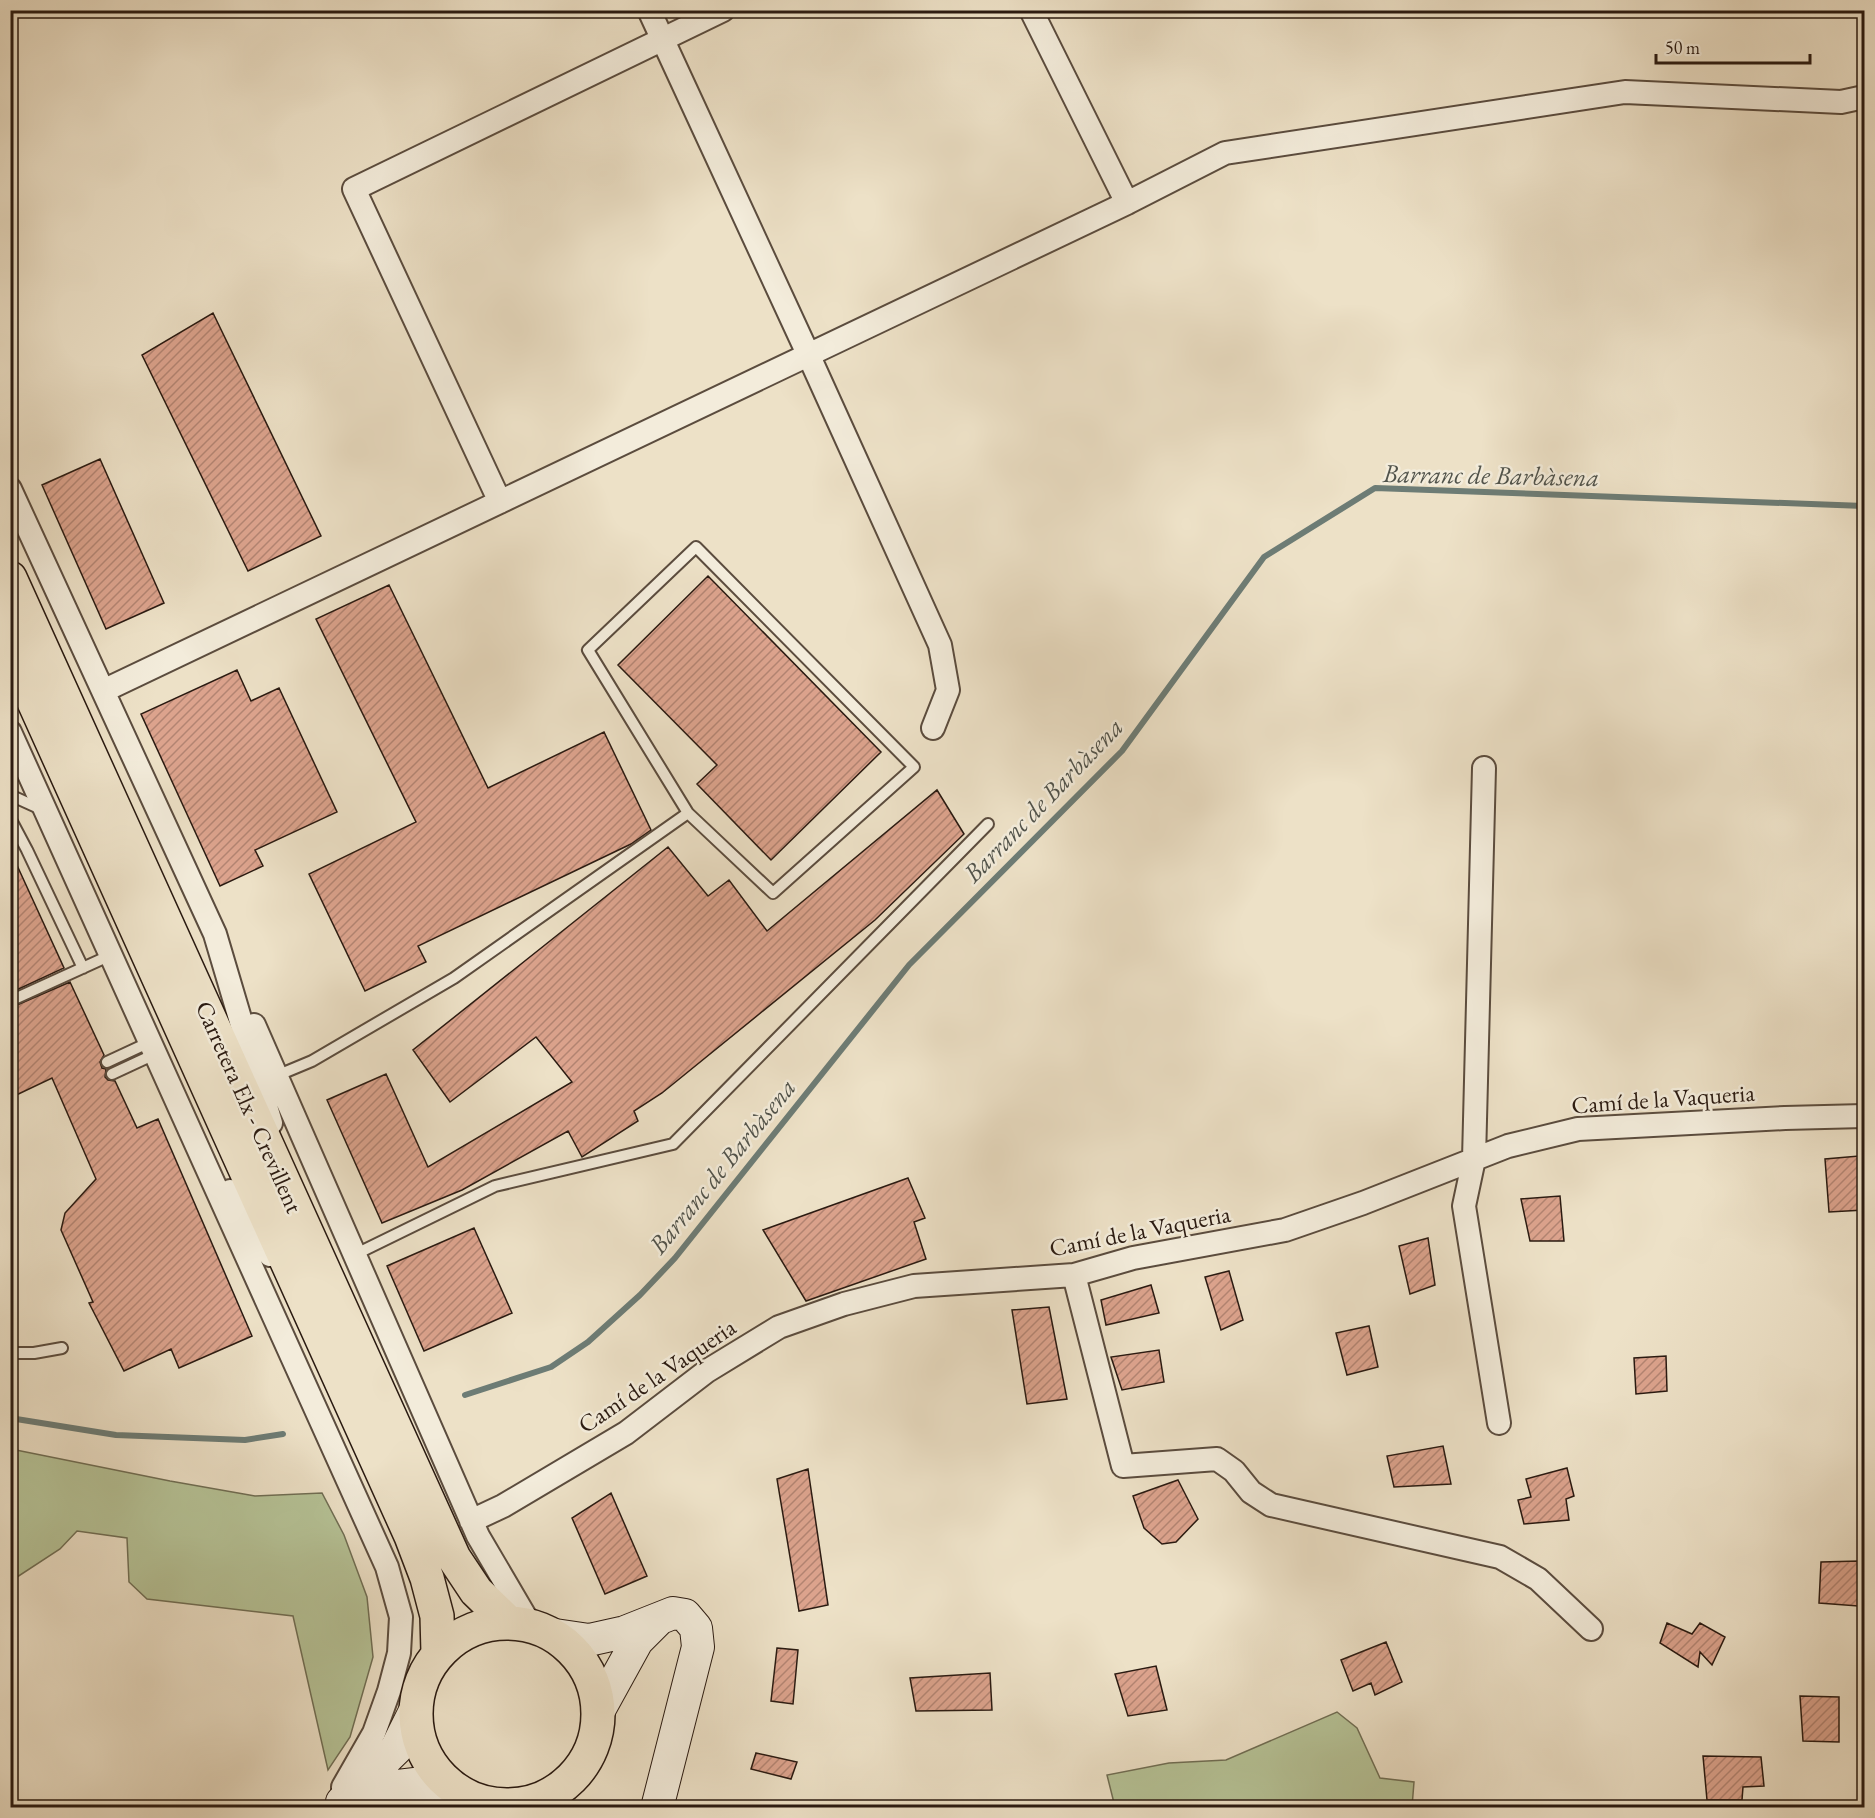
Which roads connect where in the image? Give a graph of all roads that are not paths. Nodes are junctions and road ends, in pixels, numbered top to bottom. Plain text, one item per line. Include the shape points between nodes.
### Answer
1 (649, 10) edge
2 (723, 10) edge
3 (1031, 10) edge
4 (663, 40) junction
5 (1864, 97) edge
6 (1127, 202) junction
7 (808, 354) junction
8 (10, 489) edge
9 (500, 502) junction
10 (10, 578) edge
11 (10, 649) edge
12 (103, 691) junction
13 (933, 728) dead end
14 (10, 732) edge
15 (1484, 768) dead end
16 (10, 795) edge
17 (46, 811) junction
18 (688, 813) junction
19 (10, 818) edge
20 (988, 824) dead end
21 (215, 934) junction
22 (111, 955) junction
23 (83, 968) junction
24 (10, 1001) edge
25 (153, 1048) junction
26 (107, 1062) dead end
27 (112, 1074) dead end
28 (276, 1076) junction
29 (1864, 1116) edge
30 (185, 1119) junction
31 (1474, 1159) junction
32 (298, 1214) junction
33 (354, 1255) junction
34 (1074, 1275) junction
35 (319, 1333) junction
36 (62, 1348) dead end
37 (10, 1353) edge
38 (1500, 1423) dead end
39 (471, 1521) junction
40 (662, 1616) junction
41 (531, 1627) junction
42 (1591, 1629) dead end
43 (438, 1653) junction
44 (599, 1710) junction
45 (415, 1711) junction
46 (578, 1773) junction
47 (455, 1790) junction
48 (342, 1805) edge
49 (500, 1806) edge
50 (581, 1808) edge
51 (657, 1808) edge

1 - 4 street
2 - 4 street
3 - 6 street
4 - 7 street
4 - 9 street via 354,189
5 - 6 street via 1841,102 1625,92 1225,153
6 - 7 street
7 - 9 street
7 - 13 street via 940,645 948,690
8 - 12 street
9 - 12 street
10 - 32 highway, Carretera Elx - Crevillent
11 - 35 highway, Carretera Elx - Crevillent
12 - 21 street
14 - 17 street
15 - 31 street
16 - 17 lane
17 - 22 street
18 - 18 lane via 773,892 914,767 696,547 588,650
18 - 28 lane via 454,978 312,1061
19 - 23 lane
20 - 33 lane via 673,1144 495,1186
21 - 28 street
21 - 32 street
22 - 23 lane
22 - 25 street
23 - 24 lane
25 - 26 lane
25 - 27 lane
25 - 30 street
28 - 33 street
29 - 31 street, Camí de la Vaqueria via 1578,1129 1508,1146
30 - 35 street
30 - 48 street via 387,1567 401,1617 399,1653 389,1691 374,1733 343,1787
31 - 34 street, Camí de la Vaqueria via 1285,1230 1133,1258
31 - 38 street via 1464,1206
32 - 41 highway, Carretera Elx - Crevillent via 454,1558 476,1591
33 - 39 street
34 - 39 street, Camí de la Vaqueria via 914,1286 844,1304 779,1327 707,1371 626,1433
34 - 42 street via 1123,1466 1217,1459 1234,1471 1251,1492 1271,1505 1500,1557 1538,1579
35 - 43 highway, Carretera Elx - Crevillent via 427,1578 437,1616
36 - 37 lane
39 - 41 street
40 - 41 street via 625,1632 589,1640
40 - 44 street via 637,1641
40 - 51 street via 673,1612 685,1615 696,1628 698,1647
41 - 43 highway via 494,1622 461,1634
41 - 44 highway via 587,1666 598,1694
43 - 45 highway via 421,1680
44 - 46 highway via 600,1719 587,1761
45 - 47 highway via 418,1738 436,1772
45 - 48 street via 396,1749
46 - 49 highway via 546,1797 518,1806
46 - 50 highway
47 - 48 street via 416,1784 381,1788
47 - 49 highway

